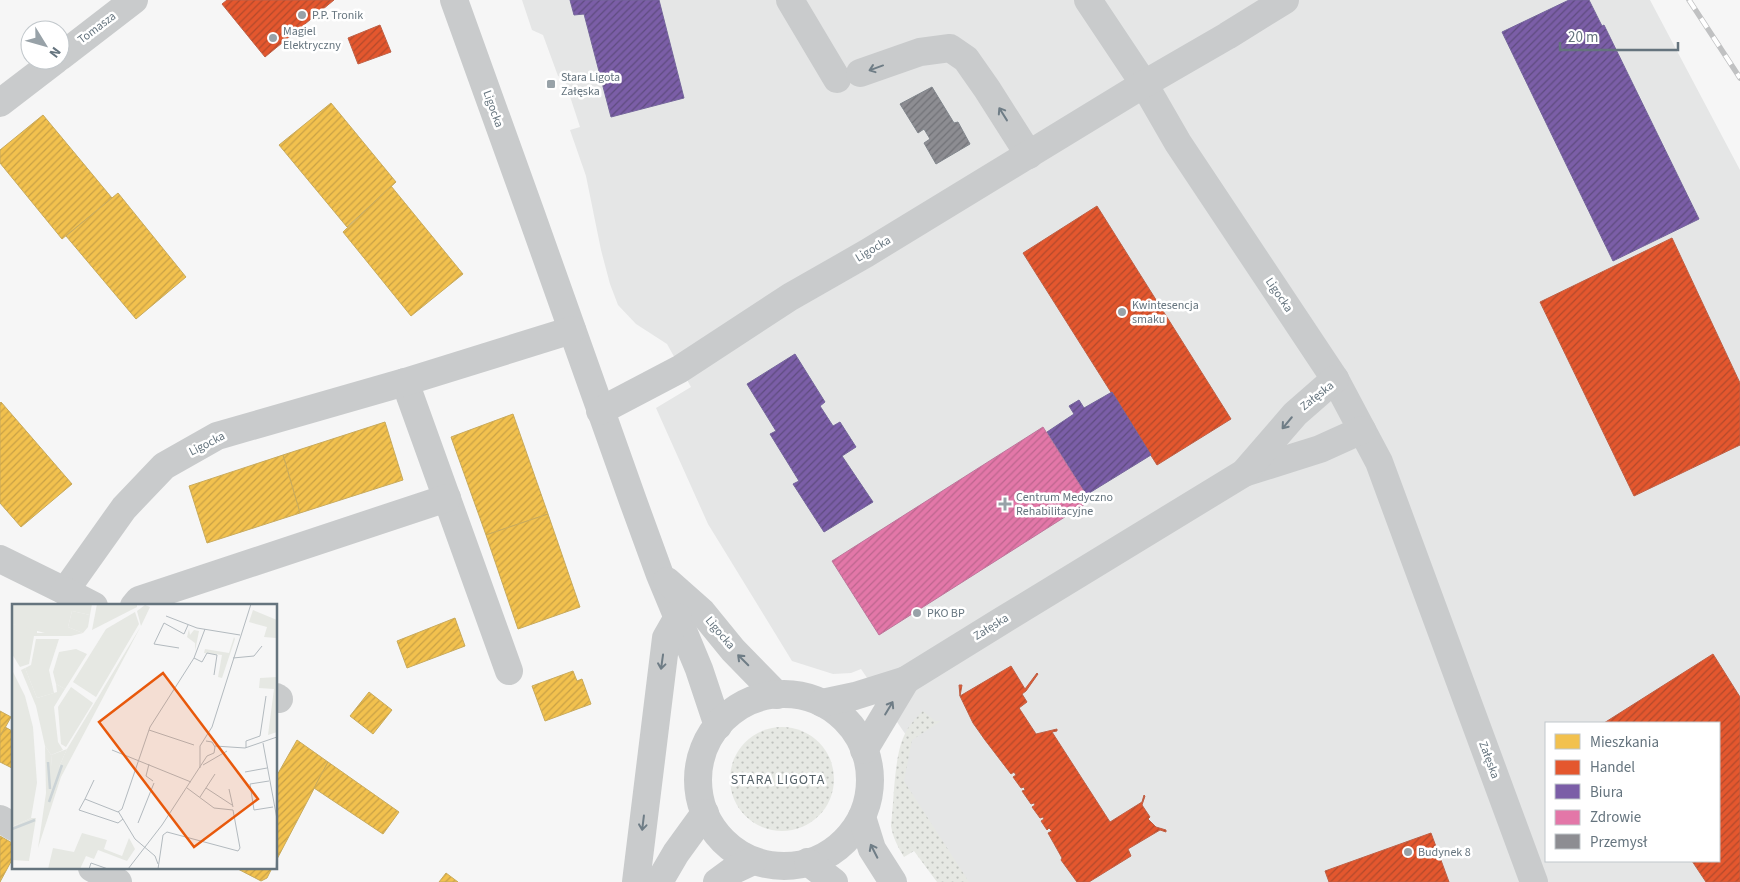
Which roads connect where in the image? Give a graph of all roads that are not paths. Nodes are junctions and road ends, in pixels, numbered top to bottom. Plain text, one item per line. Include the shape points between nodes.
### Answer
1 (134, 0) edge
2 (454, 0) edge
3 (790, 0) edge
4 (1088, 0) edge
5 (1285, 0) edge
6 (70, 49) edge
7 (43, 70) edge
8 (1144, 84) junction
9 (0, 103) edge
10 (1029, 155) junction
11 (572, 330) junction
12 (1335, 379) junction
13 (405, 382) junction
14 (600, 411) junction
15 (1362, 430) junction
16 (1244, 473) junction
17 (447, 498) junction
18 (0, 559) edge
19 (660, 575) junction
20 (65, 591) junction
21 (90, 604) edge
22 (136, 604) edge
23 (678, 617) junction
24 (509, 671) dead end
25 (906, 680) junction
26 (777, 695) junction
27 (822, 703) junction
28 (718, 726) junction
29 (864, 750) junction
30 (704, 813) junction
31 (862, 817) junction
32 (0, 819) edge
33 (12, 825) edge
34 (753, 861) junction
35 (808, 862) junction
36 (96, 870) edge
37 (118, 882) edge
38 (636, 882) edge
39 (659, 882) edge
40 (717, 882) edge
41 (834, 882) edge
42 (893, 882) edge
43 (1534, 882) edge

1 - 6 street, Tomasza
2 - 11 street, Ligocka
10 -> 3 street via 966,59 950,48 920,52 848,76
4 - 8 street, Ligocka
5 - 8 street, Ligocka
7 - 9 street
8 - 10 street, Ligocka
8 - 12 street, Ligocka via 1178,143
10 - 14 street, Ligocka via 790,297 680,368
11 - 13 street, Ligocka
11 - 14 street, Ligocka
12 - 15 street, Załęska
12 -> 16 street, Załęska via 1295,414
13 - 17 street
13 - 20 street, Ligocka via 217,436 164,466 124,508
14 - 19 street, Ligocka
15 - 16 street via 1320,449
15 - 43 street, Załęska via 1379,462
16 - 25 street, Załęska
17 - 22 street via 139,600
17 - 24 street
18 - 20 street
19 - 23 street, Ligocka
26 -> 19 street, Ligocka via 702,612
20 - 21 street
23 - 28 street, Ligocka
23 -> 38 street via 666,638
25 - 27 street
29 -> 25 street
26 - 27 street
26 - 28 street via 744,704
27 - 29 street via 852,727
28 - 30 street via 704,748 698,774
29 - 31 street via 870,783
30 - 34 street via 729,846
30 - 39 street
31 - 35 street via 834,850
42 -> 31 street via 872,849
32 - 33 street
34 - 35 street via 786,866
34 - 40 street
35 - 41 street
36 - 37 street

